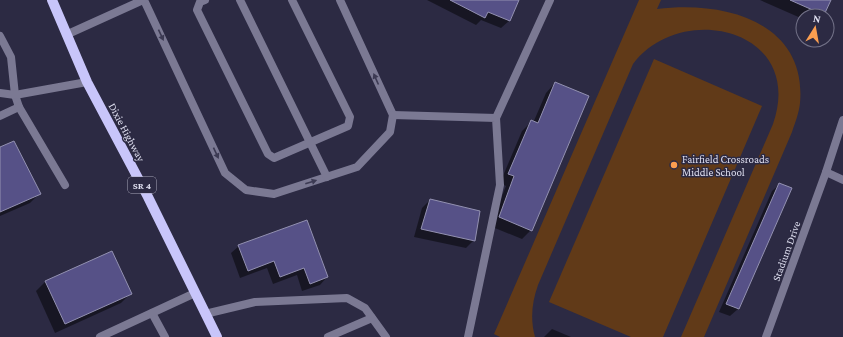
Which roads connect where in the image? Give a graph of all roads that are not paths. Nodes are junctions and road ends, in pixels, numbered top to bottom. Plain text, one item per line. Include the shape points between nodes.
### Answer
1 (52, 0) edge
2 (144, 0) edge
3 (205, 0) edge
4 (240, 0) edge
5 (292, 0) edge
6 (340, 0) edge
7 (550, 0) edge
8 (68, 34) junction
9 (0, 36) edge
10 (87, 82) junction
11 (0, 94) edge
12 (14, 95) junction
13 (19, 107) junction
14 (393, 114) junction
15 (0, 116) edge
16 (496, 118) junction
17 (843, 120) edge
18 (310, 142) junction
19 (826, 172) junction
20 (327, 177) junction
21 (843, 180) edge
22 (65, 185) dead end
23 (195, 293) junction
24 (152, 313) junction
25 (205, 314) junction
26 (372, 318) junction
27 (100, 337) edge
28 (165, 337) edge
29 (217, 337) edge
30 (328, 337) edge
31 (386, 337) edge
32 (468, 337) edge
33 (766, 337) edge

1 - 8 main road, Dixie Highway / SR 4
2 - 8 street
2 -> 20 street via 225,173 246,190 274,194
3 - 18 street via 200,2 197,10 268,154 274,158
4 - 18 street
5 - 18 street via 350,117 348,126
14 -> 6 street
7 - 16 street
8 - 10 main road, Dixie Highway / SR 4
9 - 12 street via 11,57
10 - 12 street
10 - 23 main road, Dixie Highway / SR 4
11 - 12 street
12 - 13 street
13 - 15 street
13 - 22 street
14 - 16 street
14 - 20 street via 390,132 356,167
16 - 32 street via 500,185
17 - 19 street, Stadium Drive
18 - 20 street
19 - 21 street
19 - 33 street, Stadium Drive
23 - 24 street
23 - 25 main road, Dixie Highway / SR 4
24 - 27 street
24 - 28 street
25 - 26 street via 256,302 347,298 365,308
25 - 29 main road, Dixie Highway / SR 4
26 - 30 street
26 - 31 street

